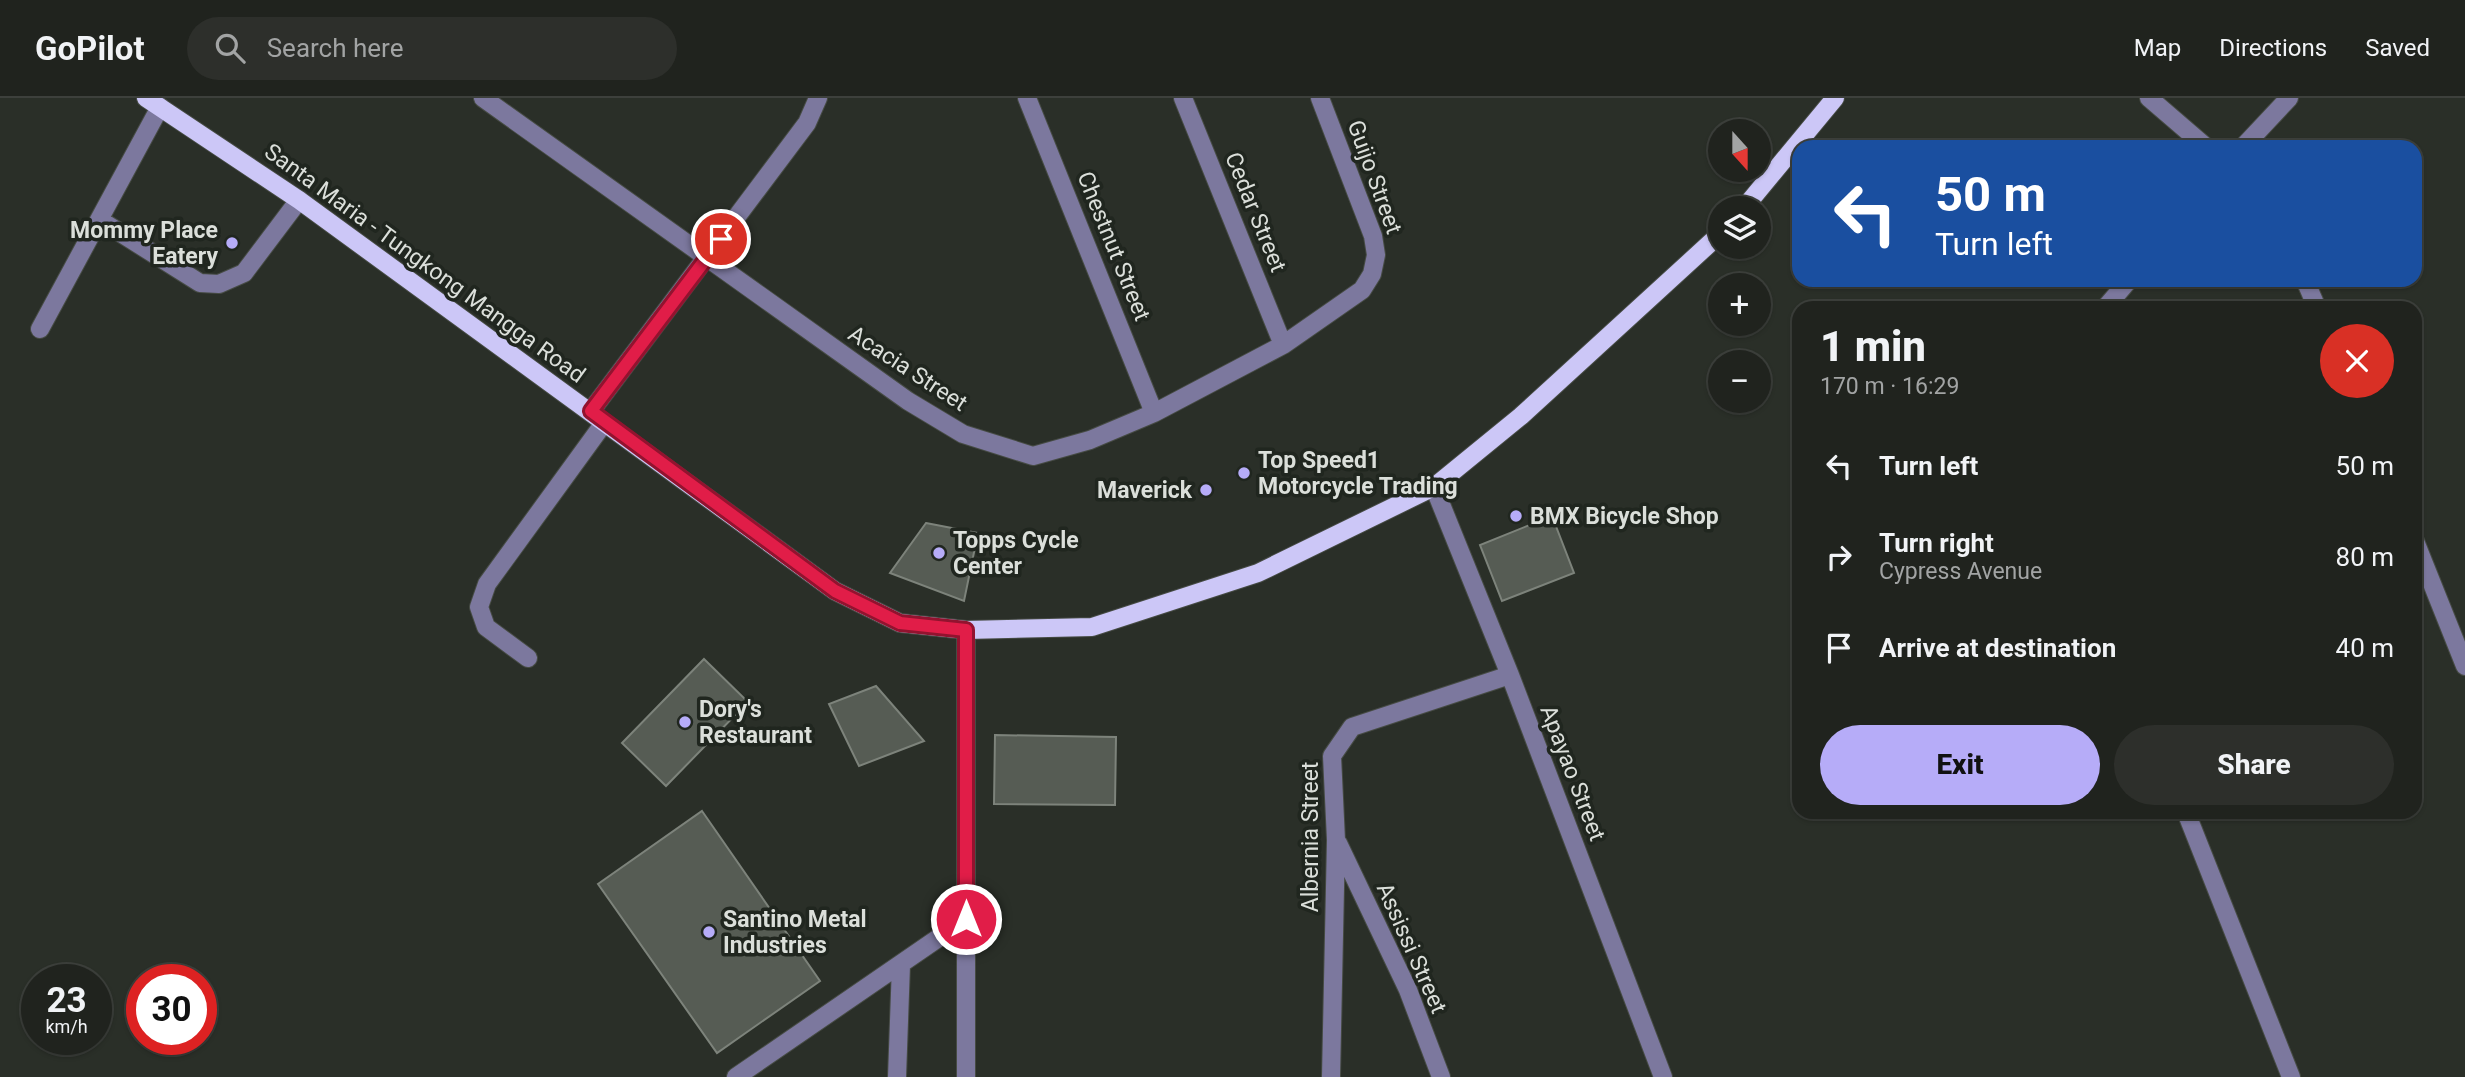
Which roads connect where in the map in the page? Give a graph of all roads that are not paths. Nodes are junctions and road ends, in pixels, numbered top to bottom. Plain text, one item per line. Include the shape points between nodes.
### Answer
1 (483, 98) edge
2 (818, 98) edge
3 (1027, 98) edge
4 (1183, 98) edge
5 (1320, 98) edge
6 (1835, 98) edge
7 (2149, 98) edge
8 (2289, 98) edge
9 (153, 102) edge
10 (1800, 140) edge
11 (2198, 140) edge
12 (2250, 140) edge
13 (1792, 150) edge
14 (1754, 196) edge
15 (299, 200) junction
16 (100, 220) junction
17 (1708, 245) edge
18 (706, 258) junction
19 (1372, 274) joint
20 (2123, 287) edge
21 (2111, 301) edge
22 (40, 329) dead end
23 (1283, 345) junction
24 (1154, 413) junction
25 (597, 417) junction
26 (1434, 487) junction
27 (2422, 558) edge
28 (966, 630) junction
29 (528, 658) dead end
30 (2465, 666) edge
31 (1510, 675) junction
32 (2189, 819) edge
33 (1336, 840) junction
34 (966, 919) junction
35 (901, 965) junction
36 (736, 1077) edge
37 (897, 1077) edge
38 (966, 1077) edge
39 (1331, 1077) edge
40 (1441, 1077) edge
41 (1663, 1077) edge
42 (2291, 1077) edge

1 - 18 street, Acacia Street
2 - 18 street via 807,123
3 - 24 street, Chestnut Street
4 - 23 street, Cedar Street
5 - 19 street, Guijo Street via 1373,236
6 - 10 main road
7 - 11 street
8 - 12 street
9 - 15 main road, Santa Maria - Tungkong Mangga Road
9 - 16 street
13 - 14 main road
15 - 16 street via 244,273 219,284 200,283
15 - 25 main road, Santa Maria - Tungkong Mangga Road
16 - 22 street
17 - 26 main road, Santa Maria - Tungkong Mangga Road via 1521,416
18 - 24 street, Acacia Street via 908,401 963,434 1033,456 1090,440
18 - 25 street
19 - 23 street, Acacia Street via 1362,290
20 - 21 street
23 - 24 street, Acacia Street
25 - 28 main road, Santa Maria - Tungkong Mangga Road via 835,591 900,623
25 - 29 street via 487,584 479,607 486,627
26 - 28 main road, Santa Maria - Tungkong Mangga Road via 1258,573 1092,627
26 - 31 street, Apayao Street
27 - 30 street
28 - 34 street
31 - 33 street, Albernia Street via 1352,726 1332,756
31 - 41 street, Apayao Street
32 - 42 street
33 - 39 street, Albernia Street
33 - 40 street, Assissi Street via 1408,990
34 - 35 street
34 - 38 street
35 - 36 street
35 - 37 street

